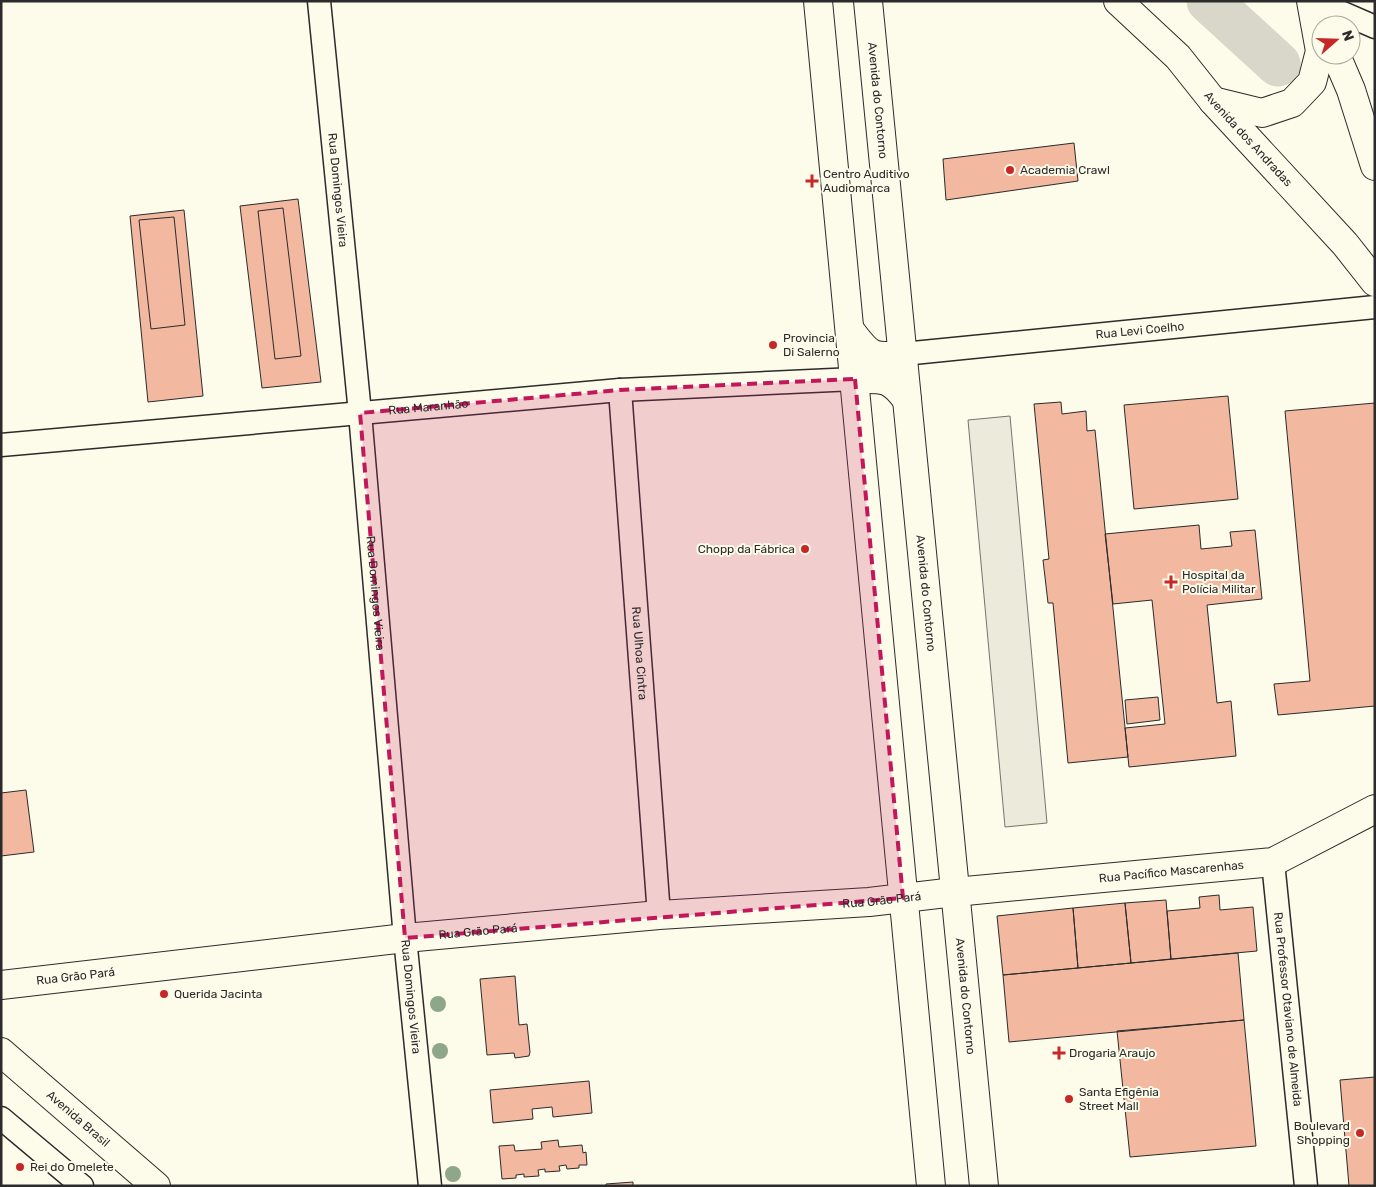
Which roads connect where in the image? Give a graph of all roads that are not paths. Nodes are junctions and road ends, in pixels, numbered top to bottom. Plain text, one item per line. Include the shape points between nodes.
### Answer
1 (319, 1) edge
2 (818, 1) edge
3 (868, 1) edge
4 (1118, 1) edge
5 (1313, 1) edge
6 (1318, 15) edge
7 (1375, 27) edge
8 (1340, 65) edge
9 (1212, 101) junction
10 (1375, 166) edge
11 (1375, 282) edge
12 (1375, 307) edge
13 (850, 330) junction
14 (903, 354) junction
15 (855, 379) junction
16 (620, 390) junction
17 (907, 400) junction
18 (360, 413) junction
19 (1, 445) edge
20 (1375, 809) edge
21 (1273, 862) junction
22 (955, 892) junction
23 (903, 898) junction
24 (659, 915) junction
25 (405, 938) junction
26 (1, 985) edge
27 (1, 1052) edge
28 (1, 1118) edge
29 (82, 1186) edge
30 (156, 1186) edge
31 (430, 1186) edge
32 (931, 1186) edge
33 (984, 1186) edge
34 (1306, 1186) edge

1 - 18 street, Rua Domingos Vieira
2 - 13 main road
3 - 14 main road, Avenida do Contorno
4 - 9 main road, Avenida dos Andradas via 1178,57
5 - 6 main road
5 - 7 street
5 - 9 main road via 1320,51 1312,82 1292,103 1262,113
8 - 10 main road
9 - 11 main road, Avenida dos Andradas via 1346,244
12 - 14 street, Rua Levi Coelho
13 - 14 main road via 866,351 887,357
13 - 15 main road
14 - 17 main road, Avenida do Contorno
15 - 16 street, Rua Maranhão
15 - 17 main road via 884,379 896,385
15 - 23 main road
16 - 18 street, Rua Maranhão
16 - 24 street, Rua Ulhoa Cintra
17 - 22 main road, Avenida do Contorno
18 - 19 street, Rua Maranhão
18 - 25 street, Rua Domingos Vieira
20 - 21 main road, Rua Pacífico Mascarenhas
21 - 22 main road, Rua Pacífico Mascarenhas
21 - 34 street, Rua Professor Otaviano de Almeida
22 - 23 main road, Rua Grão Pará
22 - 33 main road, Avenida do Contorno
23 - 24 main road, Rua Grão Pará
23 - 32 main road
24 - 25 main road, Rua Grão Pará
25 - 26 main road, Rua Grão Pará
25 - 31 street, Rua Domingos Vieira
27 - 30 main road, Avenida Brasil
28 - 29 street

